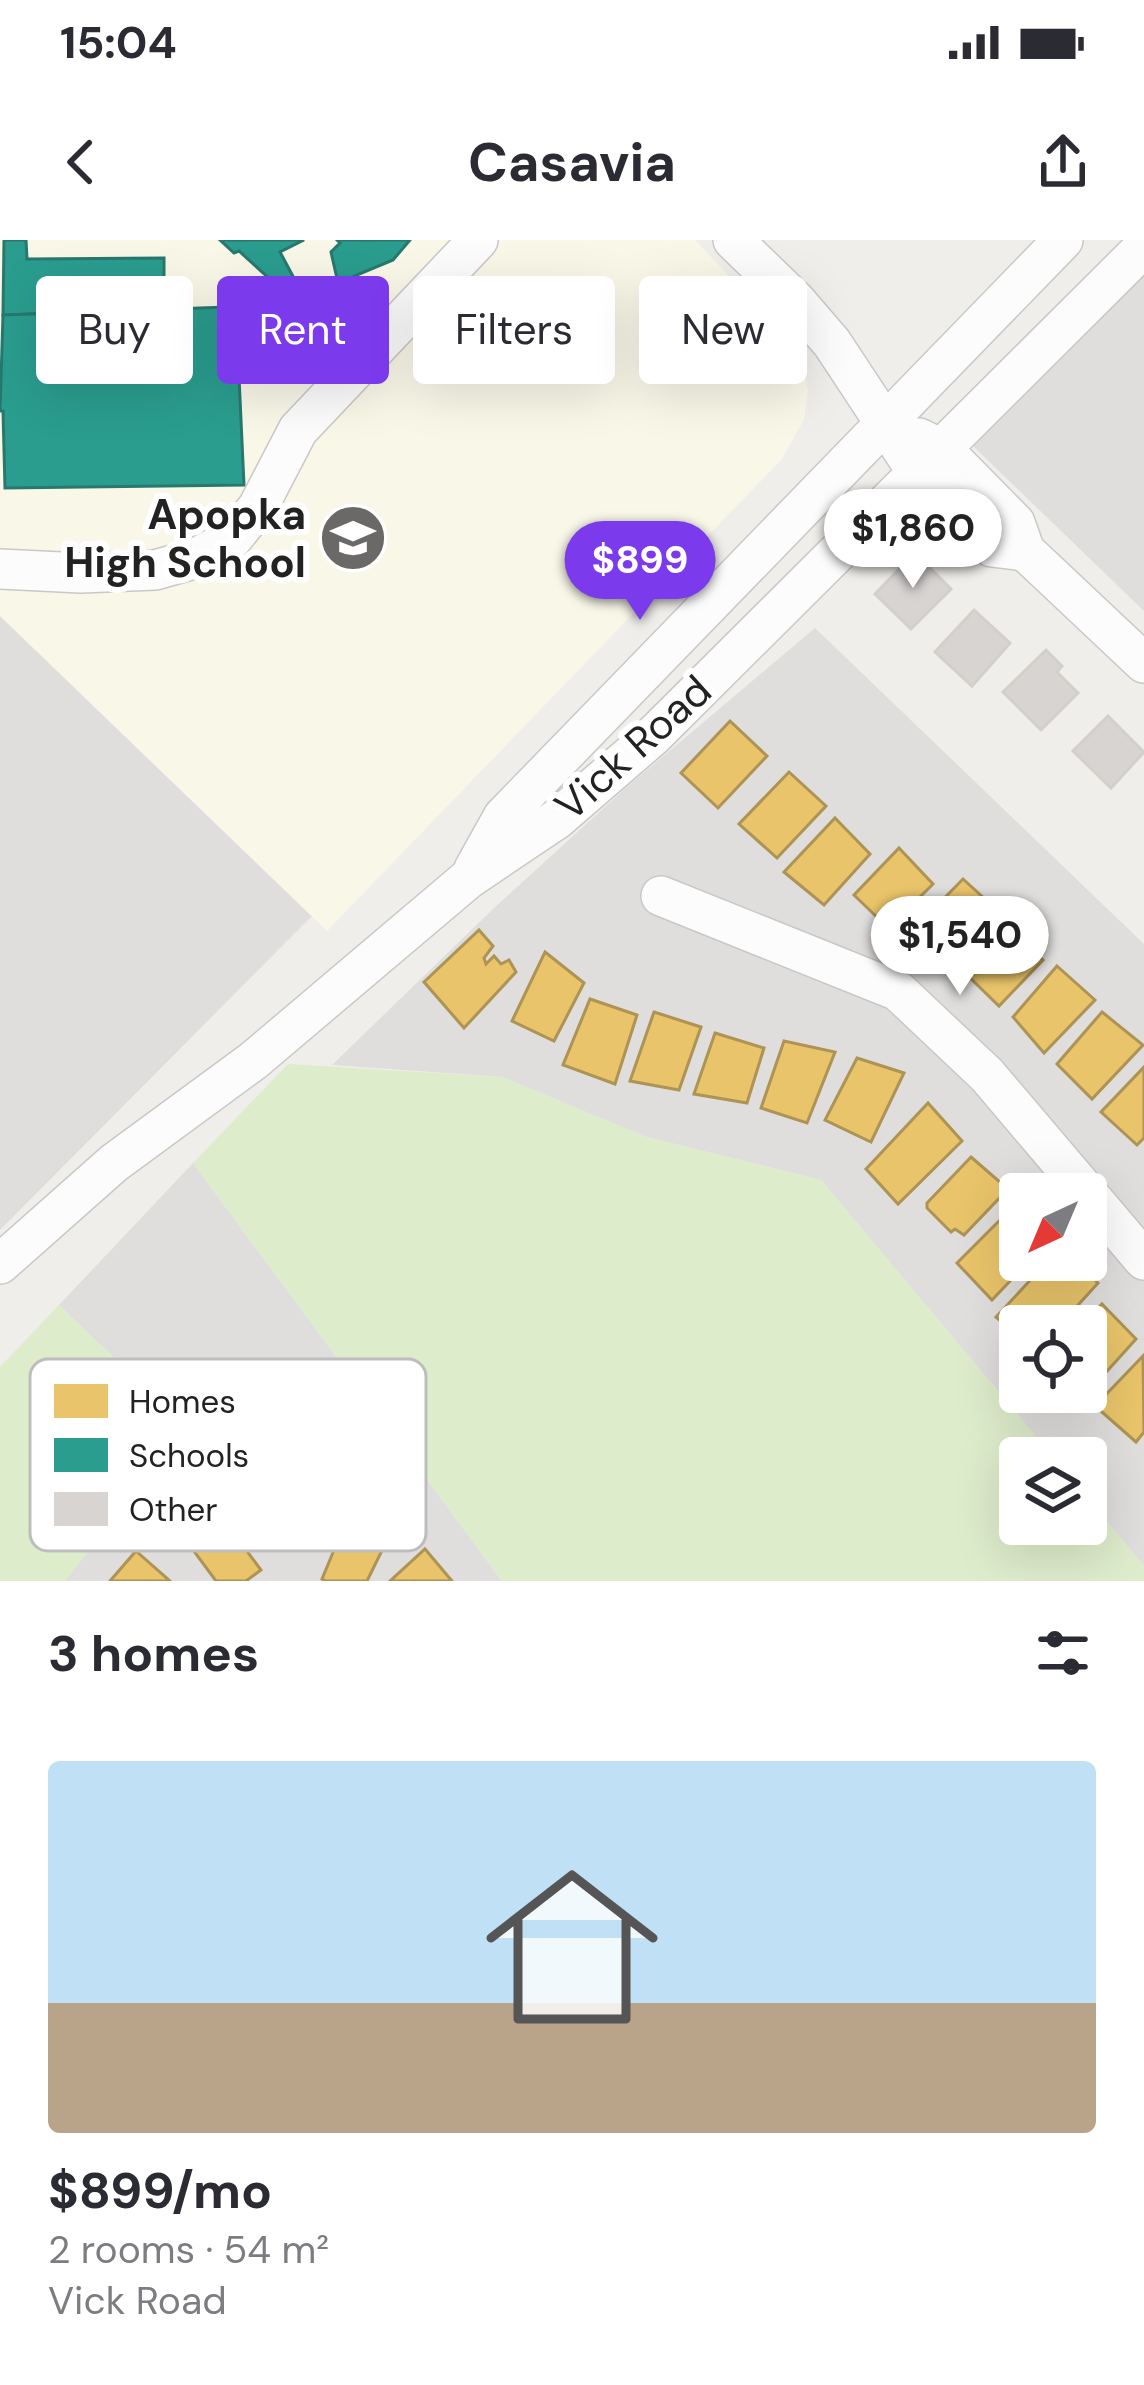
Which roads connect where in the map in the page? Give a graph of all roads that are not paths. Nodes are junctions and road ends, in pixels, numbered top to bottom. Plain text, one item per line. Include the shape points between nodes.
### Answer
1 (478, 240) edge
2 (733, 240) edge
3 (1063, 240) edge
4 (1144, 247) edge
5 (887, 423) junction
6 (931, 462) junction
7 (0, 569) edge
8 (1144, 663) edge
9 (468, 879) junction
10 (661, 896) dead end
11 (1144, 1260) edge
12 (0, 1264) edge

1 - 7 street via 298,430 258,507 232,538 155,570
2 - 5 street via 821,331
3 - 5 street, Vick Road
4 - 6 street, Vick Road
5 - 6 street
5 - 9 street, Vick Road via 503,818
6 - 8 street via 992,547 1024,551
6 - 9 street, Vick Road via 652,736 557,818
9 - 12 street, Vick Road
10 - 11 street via 898,992 987,1075

